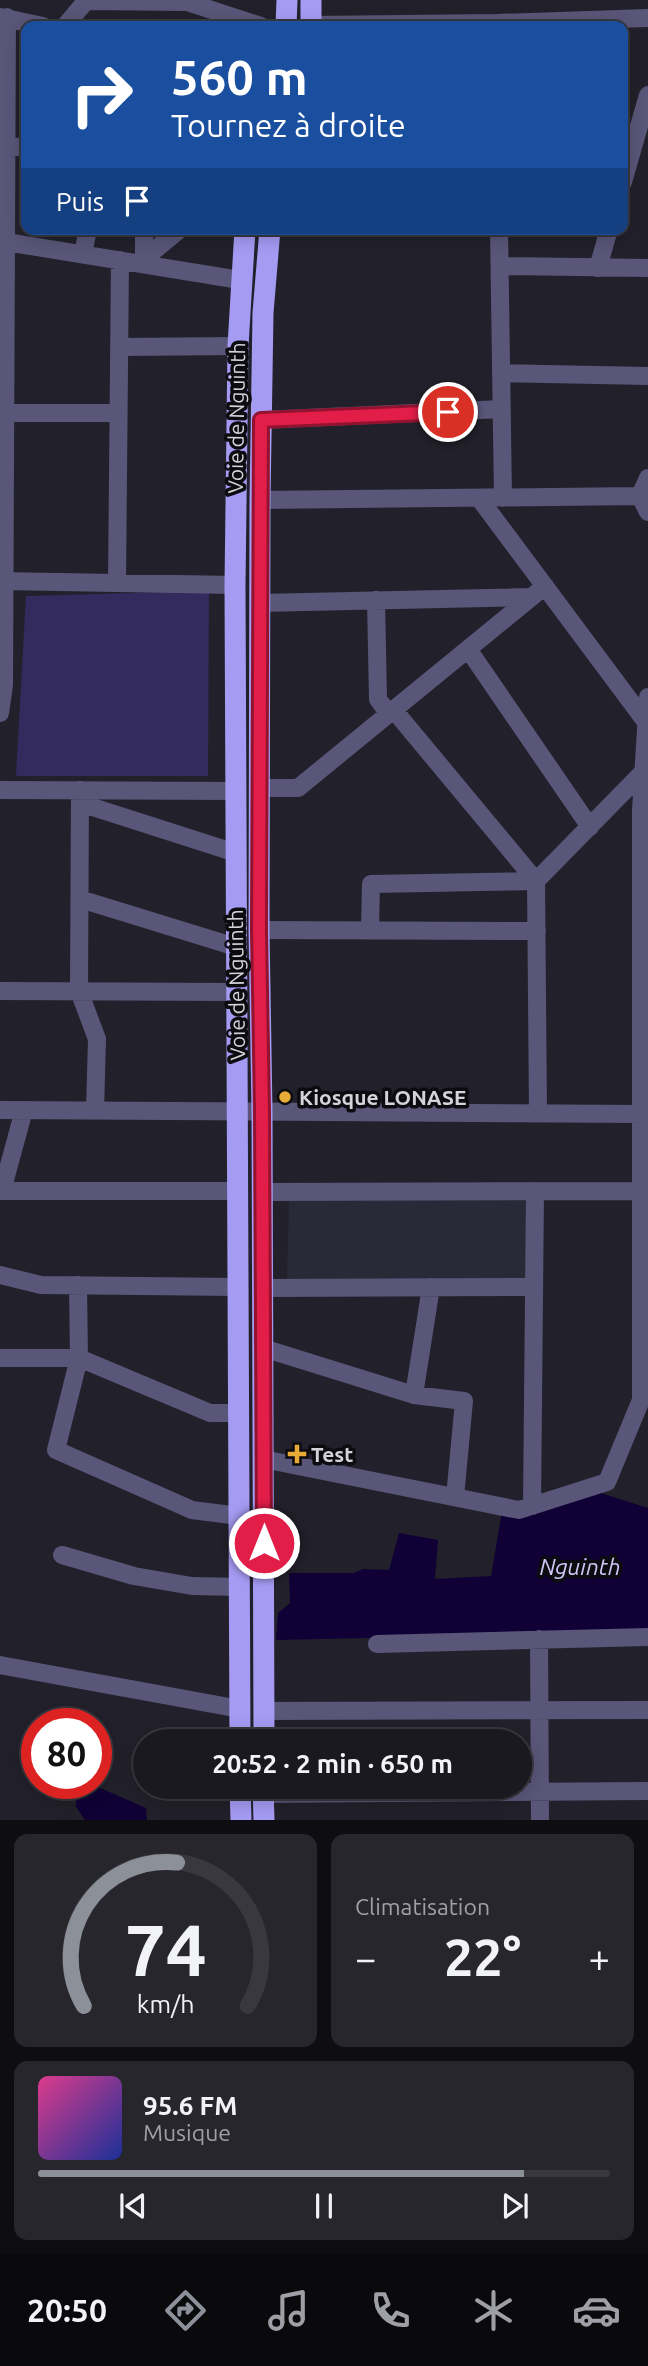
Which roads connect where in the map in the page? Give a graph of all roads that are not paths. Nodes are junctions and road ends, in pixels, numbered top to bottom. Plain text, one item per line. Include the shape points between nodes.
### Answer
1 (287, 0) edge
2 (311, 0) edge
3 (3, 17) edge
4 (648, 18) edge
5 (21, 21) edge
6 (69, 21) edge
7 (246, 21) edge
8 (286, 21) edge
9 (311, 21) edge
10 (572, 21) edge
11 (648, 95) edge
12 (3, 118) edge
13 (631, 123) edge
14 (628, 145) edge
15 (21, 146) edge
16 (6, 148) junction
17 (3, 216) edge
18 (87, 235) edge
19 (144, 235) edge
20 (173, 235) edge
21 (244, 235) edge
22 (270, 235) edge
23 (499, 235) edge
24 (607, 235) edge
25 (6, 242) junction
26 (83, 254) junction
27 (120, 260) junction
28 (144, 262) junction
29 (500, 267) junction
30 (598, 268) junction
31 (648, 268) edge
32 (240, 281) junction
33 (238, 346) junction
34 (119, 347) junction
35 (501, 373) junction
36 (648, 376) edge
37 (502, 410) junction
38 (2, 413) edge
39 (118, 413) junction
40 (261, 420) junction
41 (648, 478) edge
42 (479, 498) junction
43 (503, 498) junction
44 (260, 500) junction
45 (644, 504) edge
46 (2, 508) edge
47 (2, 581) edge
48 (117, 583) junction
49 (235, 584) junction
50 (538, 592) junction
51 (376, 600) junction
52 (260, 603) junction
53 (467, 649) junction
54 (2, 685) edge
55 (648, 697) edge
56 (391, 711) junction
57 (0, 713) edge
58 (647, 726) edge
59 (643, 772) junction
60 (260, 788) junction
61 (0, 790) edge
62 (236, 791) junction
63 (80, 797) junction
64 (644, 811) edge
65 (590, 827) junction
66 (236, 853) junction
67 (536, 881) junction
68 (80, 899) junction
69 (259, 930) junction
70 (370, 930) junction
71 (537, 931) junction
72 (236, 947) junction
73 (0, 991) edge
74 (79, 991) junction
75 (236, 992) junction
76 (645, 1010) edge
77 (0, 1110) edge
78 (24, 1110) junction
79 (95, 1111) junction
80 (237, 1111) junction
81 (262, 1111) junction
82 (538, 1113) junction
83 (645, 1114) edge
84 (1, 1191) edge
85 (237, 1191) junction
86 (535, 1191) junction
87 (641, 1191) junction
88 (262, 1192) junction
89 (0, 1275) edge
90 (78, 1285) junction
91 (238, 1287) junction
92 (431, 1287) junction
93 (534, 1287) junction
94 (263, 1288) junction
95 (644, 1314) edge
96 (263, 1348) junction
97 (79, 1357) junction
98 (0, 1358) edge
99 (414, 1395) junction
100 (645, 1400) edge
101 (238, 1413) junction
102 (263, 1459) junction
103 (455, 1497) junction
104 (532, 1506) junction
105 (239, 1516) junction
106 (62, 1555) dead end
107 (239, 1587) junction
108 (648, 1637) edge
109 (539, 1639) junction
110 (377, 1644) dead end
111 (0, 1665) edge
112 (240, 1709) junction
113 (539, 1710) junction
114 (648, 1710) edge
115 (264, 1711) junction
116 (240, 1729) edge
117 (264, 1729) edge
118 (532, 1791) edge
119 (541, 1791) junction
120 (648, 1791) edge
121 (240, 1799) edge
122 (263, 1799) edge
123 (241, 1820) edge
124 (264, 1820) edge
125 (540, 1820) edge

1 - 8 highway
2 - 9 highway
3 - 5 street
3 - 12 street
4 - 10 street
6 - 7 street via 86,1 187,2
11 - 13 street
12 - 16 street
13 - 14 street
15 - 16 street
16 - 17 street
17 - 25 street
18 - 26 street
19 - 28 street
20 - 28 street
21 - 32 highway, Voie de Nguinth
22 - 40 highway, Voie de Nguinth
23 - 29 street
24 - 30 street
25 - 26 street
25 - 38 street
26 - 27 street
27 - 28 street
27 - 34 street
28 - 32 street
29 - 30 street
29 - 35 street
30 - 31 street
32 - 33 highway, Voie de Nguinth
33 - 34 street
33 - 49 highway, Voie de Nguinth
34 - 39 street
35 - 36 street
35 - 37 street
37 - 40 street
37 - 43 street
38 - 39 street
38 - 46 street
39 - 48 street
40 - 44 highway, Voie de Nguinth
41 - 45 street
42 - 43 street
42 - 44 street
42 - 50 street
43 - 45 street
44 - 52 highway, Voie de Nguinth
46 - 47 street
47 - 48 street
47 - 54 street
48 - 49 street
49 - 62 highway, Voie de Nguinth
50 - 51 street
50 - 53 street
50 - 58 street
51 - 52 street
51 - 56 street via 378,699
52 - 60 highway, Voie de Nguinth
53 - 56 street
53 - 65 street
54 - 57 street
55 - 58 street
56 - 60 street via 298,788
56 - 67 street
58 - 59 street
59 - 64 street
59 - 65 street
60 - 69 highway, Voie de Nguinth
61 - 63 street
62 - 63 street
62 - 66 highway, Voie de Nguinth
63 - 66 street
63 - 68 street
64 - 76 street
65 - 67 street
66 - 72 highway, Voie de Nguinth
67 - 70 street via 371,884
67 - 71 street
68 - 72 street
68 - 74 street
69 - 70 street
69 - 81 highway, Voie de Nguinth
70 - 71 street
71 - 82 street
72 - 75 highway, Voie de Nguinth
73 - 74 street
74 - 75 street
74 - 79 street via 97,1039
75 - 80 highway, Voie de Nguinth
76 - 83 street
77 - 78 street
78 - 79 street
78 - 84 street
79 - 80 street
80 - 81 street
80 - 85 highway, Voie de Nguinth
81 - 82 street
81 - 88 highway, Voie de Nguinth
82 - 83 street
83 - 87 street
84 - 85 street
85 - 91 highway, Voie de Nguinth
86 - 87 street
86 - 88 street
86 - 93 street
87 - 95 street
88 - 94 highway, Voie de Nguinth
89 - 90 street via 40,1285
90 - 91 street
90 - 97 street
91 - 101 highway, Voie de Nguinth
92 - 93 street
92 - 94 street
92 - 99 street
93 - 104 street
94 - 96 highway, Voie de Nguinth
95 - 100 street
96 - 99 street
96 - 102 highway, Voie de Nguinth
97 - 98 street
97 - 101 street via 211,1413
97 - 105 street via 56,1450 192,1510
99 - 103 street via 464,1401
100 - 104 street via 607,1482
101 - 105 highway, Voie de Nguinth
102 - 103 street
102 - 115 highway, Voie de Nguinth
103 - 104 street via 519,1510
105 - 107 highway, Voie de Nguinth
106 - 107 street via 134,1576 192,1586
107 - 112 highway, Voie de Nguinth
108 - 109 street
109 - 110 street
109 - 113 street
111 - 112 street
112 - 116 highway, Voie de Nguinth
113 - 114 street
113 - 115 street
113 - 119 street
115 - 117 highway, Voie de Nguinth
118 - 119 street
119 - 120 street
119 - 125 street
121 - 123 highway
122 - 124 highway

